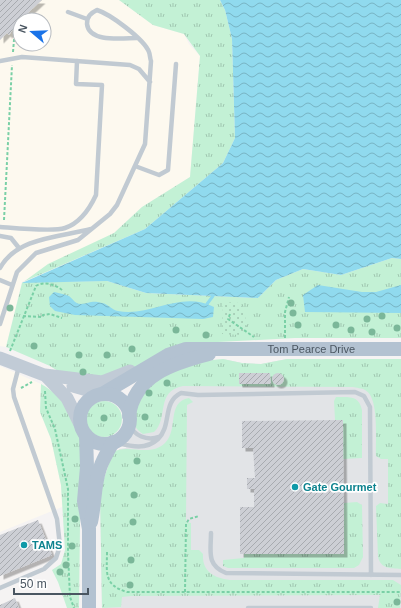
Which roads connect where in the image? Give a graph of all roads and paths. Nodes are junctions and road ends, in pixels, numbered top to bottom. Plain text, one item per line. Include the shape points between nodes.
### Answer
1 (68, 12) dead end
2 (87, 19) junction
3 (137, 38) junction
4 (13, 52) edge
5 (12, 59) junction
6 (0, 61) edge
7 (77, 61) junction
8 (176, 64) dead end
9 (150, 82) junction
10 (135, 166) junction
11 (2, 227) edge
12 (91, 229) junction
13 (0, 236) edge
14 (19, 248) junction
15 (0, 268) edge
16 (0, 280) edge
17 (12, 285) junction
18 (62, 290) dead end
19 (289, 298) dead end
20 (230, 314) dead end
21 (23, 316) junction
22 (62, 318) dead end
23 (0, 324) edge
24 (256, 339) dead end
25 (285, 349) junction
26 (401, 349) edge
27 (223, 350) junction
28 (168, 355) junction
29 (7, 358) edge
30 (41, 382) junction
31 (14, 386) junction
32 (101, 394) junction
33 (129, 420) junction
34 (83, 429) junction
35 (160, 436) junction
36 (114, 442) junction
37 (199, 516) dead end
38 (89, 529) junction
39 (211, 533) dead end
40 (107, 552) dead end
41 (371, 575) junction
42 (401, 575) edge
43 (0, 588) edge
44 (185, 592) junction
45 (401, 592) edge
46 (74, 608) edge
47 (90, 608) edge
48 (248, 608) edge
49 (371, 608) edge

1 - 2 lane
2 - 3 lane via 93,34 102,37
2 - 3 lane via 90,13 97,10 107,13
3 - 9 lane via 149,52
4 - 5 path
5 - 6 lane
5 - 7 lane via 32,57
5 - 11 path
7 - 9 lane via 130,65 139,69
7 - 11 lane via 76,84 102,85 96,195 82,217 64,228
8 - 10 lane via 168,170 159,175
9 - 10 lane via 146,138
10 - 12 lane via 117,205
12 - 14 lane
12 - 17 lane via 78,240 36,253 17,272
13 - 14 lane via 11,238
14 - 15 lane
16 - 17 lane
17 - 23 lane
18 - 21 path via 44,283 36,286
19 - 25 path via 285,312
20 - 24 path via 228,319
21 - 22 path via 42,317 50,314
21 - 29 path
25 - 26 main road, Tom Pearce Drive
25 - 27 main road, Tom Pearce Drive
27 - 28 main road, Tom Pearce Drive via 193,348
27 - 33 main road, Tom Pearce Drive via 177,363 151,377 136,394 130,407
28 - 30 street via 102,382
28 - 32 main road, Tom Pearce Drive
29 - 30 street
29 - 31 lane
30 - 31 path via 27,384 22,388
30 - 32 street
30 - 34 street via 67,398
30 - 46 path via 68,489 70,597
31 - 43 lane via 14,397 58,519 60,546 56,558 44,569
32 - 33 main road via 110,394 120,400 127,409
32 - 34 main road via 94,396 82,408
33 - 35 lane via 133,431 142,437
33 - 36 main road via 121,438
34 - 36 main road via 96,442
34 - 38 main road via 87,467 84,501
35 - 36 lane via 146,447
35 - 41 lane via 166,425 171,402 181,393 198,395 356,392 364,396 370,407
36 - 38 main road via 98,475 96,501
37 - 44 path via 189,519 186,524
38 - 47 main road
39 - 41 lane via 211,560 216,569 226,573
40 - 44 path via 107,577 117,589 127,592
41 - 42 lane
44 - 45 path
48 - 49 lane

